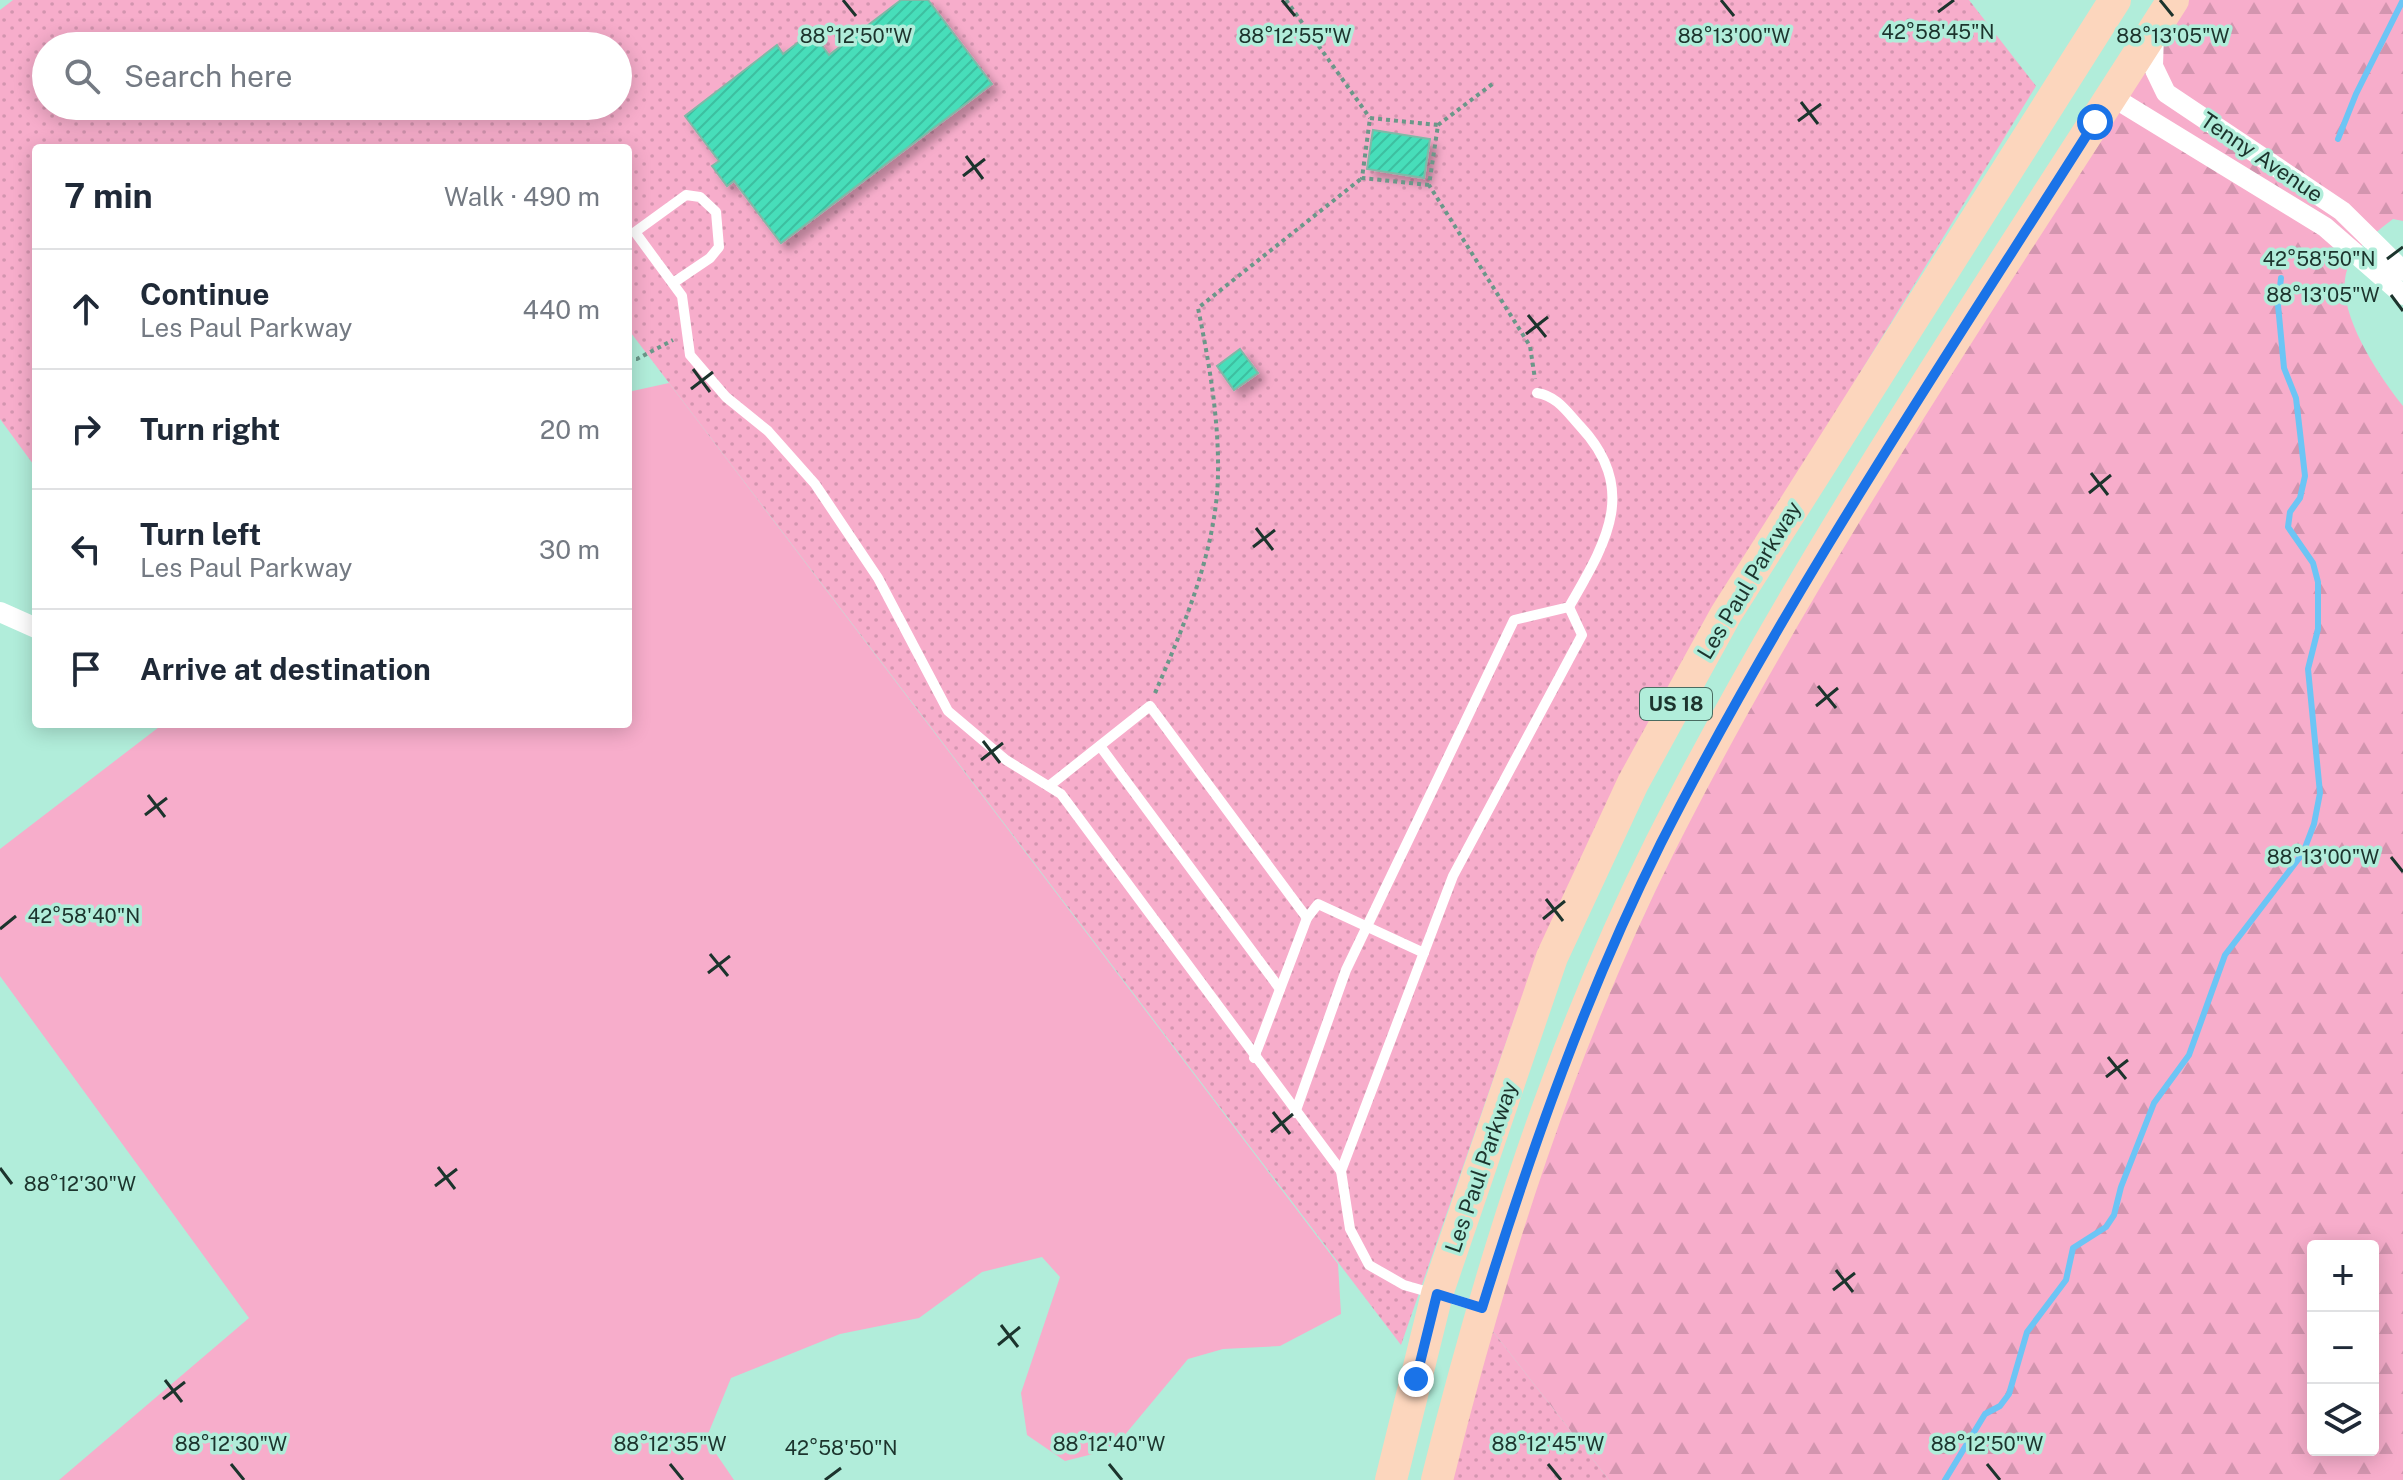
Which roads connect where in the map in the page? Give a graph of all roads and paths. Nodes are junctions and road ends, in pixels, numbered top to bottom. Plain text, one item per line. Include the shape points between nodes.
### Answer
1 (1286, 0) edge
2 (2115, 0) edge
3 (2137, 0) edge
4 (2173, 0) edge
5 (2154, 29) junction
6 (1495, 82) dead end
7 (2111, 96) junction
8 (1370, 118) junction
9 (1438, 125) junction
10 (1362, 178) junction
11 (1429, 185) junction
12 (2403, 271) edge
13 (673, 283) junction
14 (2403, 295) edge
15 (687, 332) junction
16 (632, 358) edge
17 (1537, 393) joint
18 (1569, 607) junction
19 (0, 612) edge
20 (32, 626) edge
21 (1150, 706) junction
22 (1100, 746) junction
23 (1049, 786) junction
24 (1307, 918) junction
25 (1367, 928) junction
26 (1424, 953) junction
27 (1280, 989) junction
28 (1254, 1058) junction
29 (1295, 1113) junction
30 (1341, 1171) junction
31 (1437, 1294) junction
32 (1482, 1308) junction
33 (1391, 1480) edge
34 (1437, 1480) edge

1 - 8 path
2 - 31 main road, Les Paul Parkway / US 18 via 1726,614 1633,783 1552,957
3 - 7 main road via 2098,67 2100,82
4 - 5 main road, Les Paul Parkway / US 18
5 - 7 main road, Les Paul Parkway / US 18
5 - 12 street, Tenny Avenue via 2153,66 2166,93 2342,211
6 - 9 path
7 - 14 street, Tenny Avenue via 2325,227
7 - 32 main road, Les Paul Parkway / US 18 via 1759,659 1660,846 1570,1050
8 - 9 path
8 - 10 path
9 - 11 path
10 - 11 path
10 - 21 path via 1198,308 1210,367 1218,475 1209,536 1180,635
11 - 17 path via 1530,346
13 - 13 lane via 635,232 686,195 700,197 716,212 719,247
13 - 15 lane via 682,296
15 - 16 path
15 - 23 lane via 690,355 815,484 878,578 948,711 1006,760
17 - 18 lane via 1552,395 1595,442 1614,491 1608,538
18 - 25 lane via 1514,620
18 - 26 lane via 1582,635 1453,876
19 - 20 street
21 - 22 lane
21 - 24 lane
22 - 23 lane
22 - 27 lane
23 - 28 lane via 1061,794
24 - 25 lane via 1318,904
24 - 27 lane
25 - 26 lane
25 - 29 lane via 1346,970
26 - 30 lane
27 - 28 lane
28 - 29 lane
29 - 30 lane
30 - 31 lane via 1350,1229 1369,1265 1404,1285
31 - 32 lane
31 - 33 main road, Les Paul Parkway / US 18
32 - 34 main road, Les Paul Parkway / US 18

